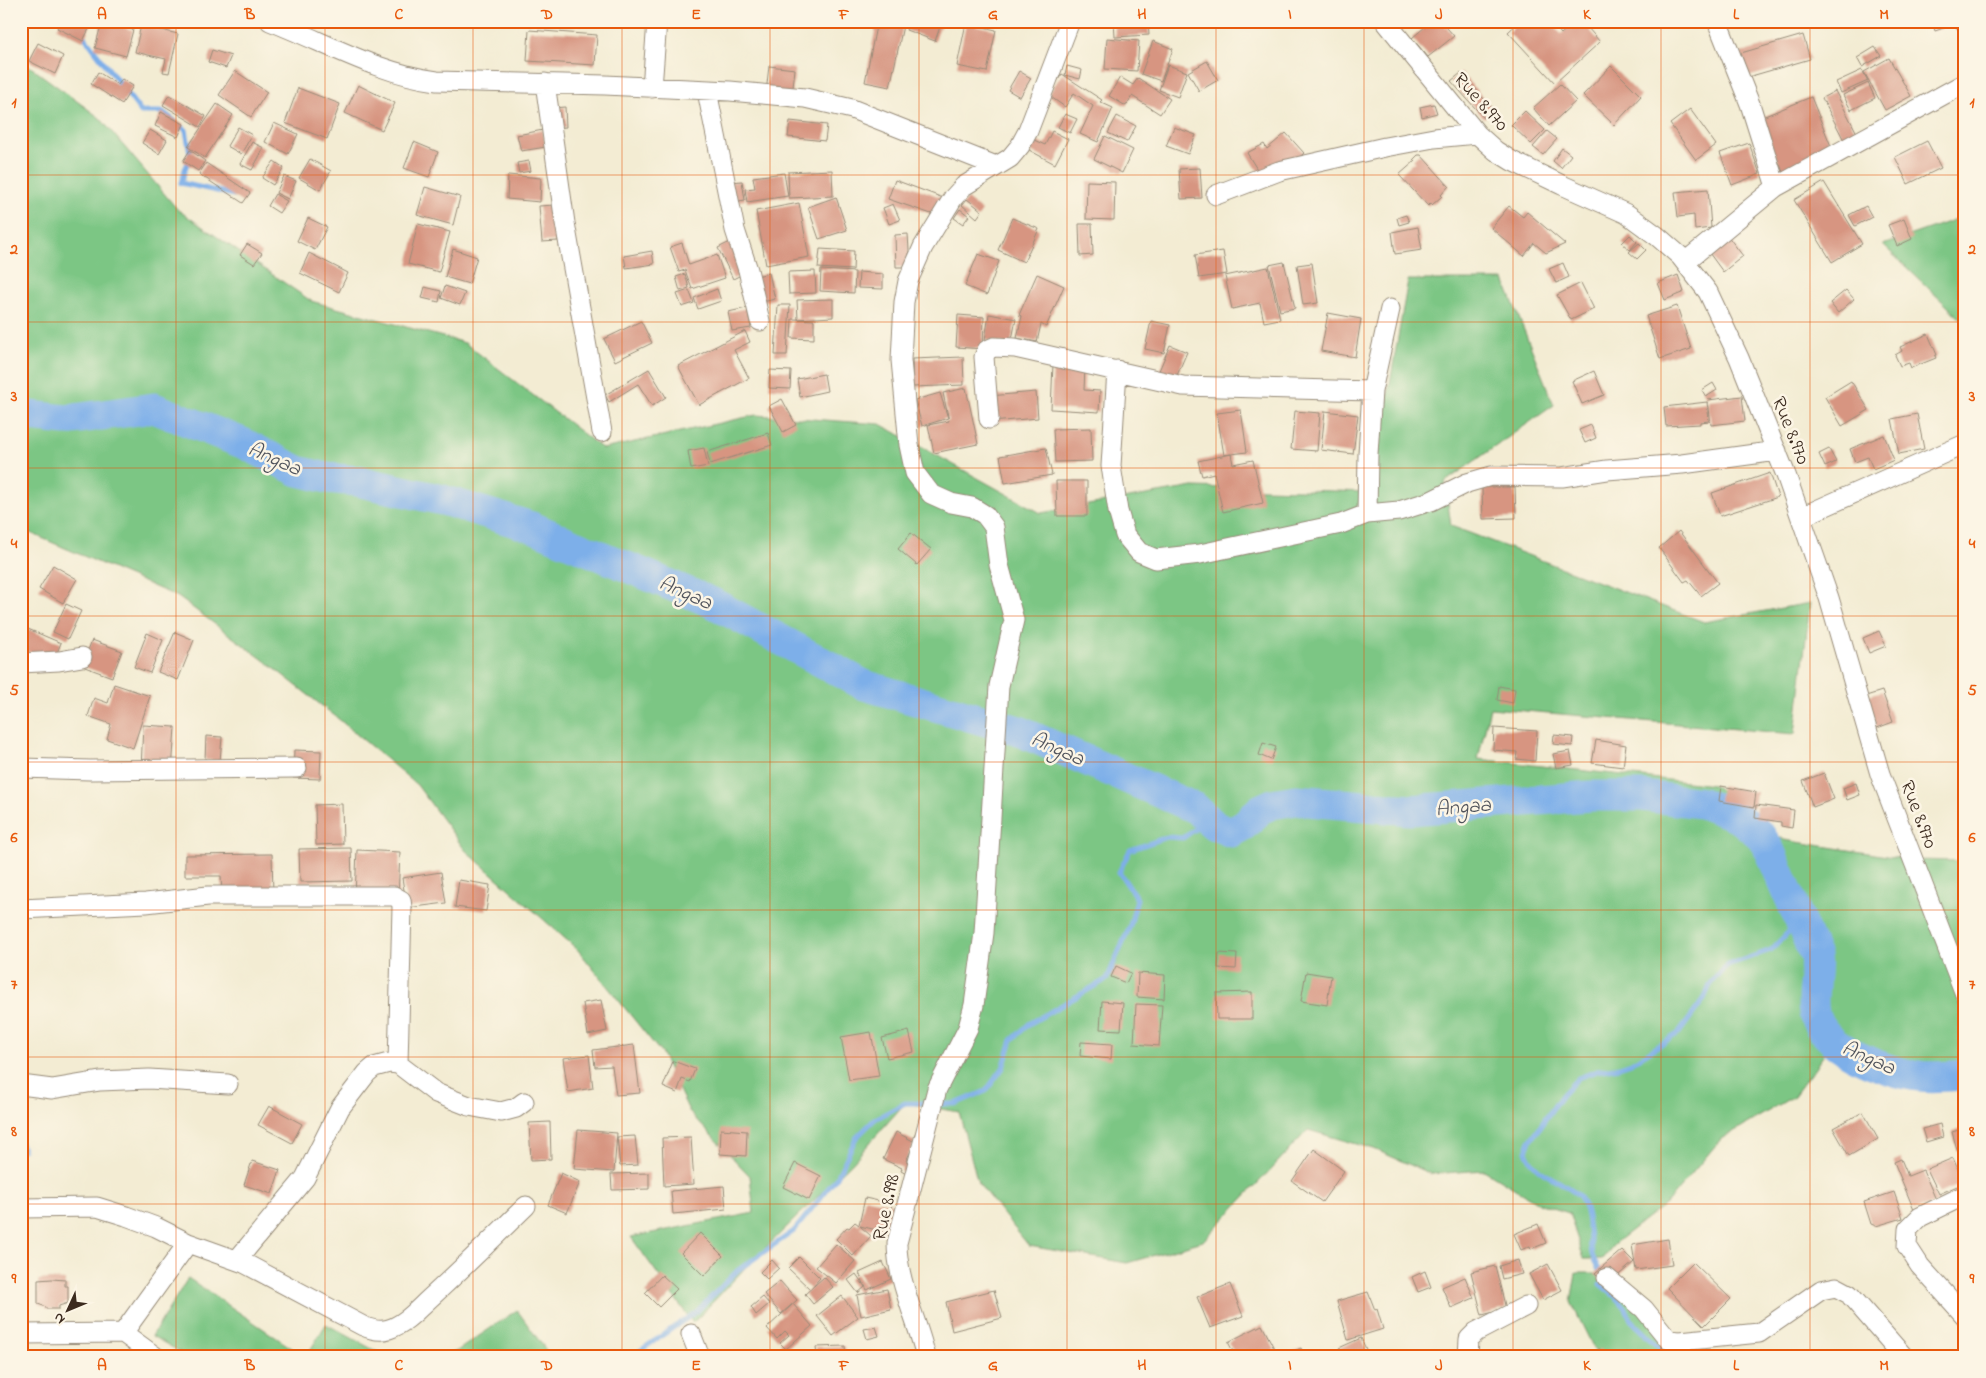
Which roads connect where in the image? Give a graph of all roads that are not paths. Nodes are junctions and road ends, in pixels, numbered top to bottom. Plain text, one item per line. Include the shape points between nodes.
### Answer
1 (270, 21) edge
2 (657, 21) edge
3 (1070, 21) edge
4 (1385, 21) edge
5 (1717, 21) edge
6 (545, 83) junction
7 (1965, 83) edge
8 (652, 88) junction
9 (707, 91) junction
10 (1477, 134) junction
11 (996, 166) junction
12 (1776, 187) junction
13 (1216, 195) dead end
14 (1685, 262) junction
15 (1390, 309) dead end
16 (760, 321) dead end
17 (1117, 370) junction
18 (1372, 391) junction
19 (989, 419) dead end
20 (602, 432) dead end
21 (1965, 444) edge
22 (1777, 451) junction
23 (1366, 514) junction
24 (1801, 517) junction
25 (82, 656) dead end
26 (21, 663) edge
27 (21, 768) edge
28 (297, 768) dead end
29 (21, 909) edge
30 (1965, 994) edge
31 (398, 1064) junction
32 (228, 1084) dead end
33 (21, 1085) edge
34 (524, 1102) dead end
35 (1965, 1195) edge
36 (526, 1206) dead end
37 (21, 1208) edge
38 (188, 1243) junction
39 (237, 1260) junction
40 (1607, 1278) dead end
41 (1526, 1306) dead end
42 (1965, 1316) edge
43 (123, 1333) junction
44 (21, 1334) edge
45 (691, 1334) dead end
46 (1901, 1356) edge
47 (156, 1357) edge
48 (700, 1357) edge
49 (926, 1357) edge
50 (1468, 1357) edge

1 - 6 street via 397,73 422,79
2 - 8 street
3 - 11 street, Rue 8.998 via 1028,131 1010,158
4 - 10 street, Rue 8.970
5 - 12 street via 1750,104
6 - 8 street
6 - 20 street via 565,223
7 - 12 street
8 - 9 street
9 - 11 street via 805,98 852,109
9 - 16 street via 734,230
10 - 13 street via 1385,146 1279,171
10 - 14 street, Rue 8.970 via 1512,161 1627,214 1658,236
11 - 49 street, Rue 8.998 via 964,186 922,246 908,281 902,321 901,360 909,445 915,473 931,494 951,503 972,507 985,515 994,527 1014,620 999,686 984,933 974,1005 968,1028 937,1090 897,1242 902,1277
12 - 14 street
14 - 22 street, Rue 8.970 via 1708,292
15 - 18 street
17 - 18 street via 1183,386
17 - 19 street via 1015,348 987,350 984,357
17 - 23 street via 1111,466 1118,511 1126,535 1140,552 1156,559 1200,554 1340,524
18 - 23 street
21 - 24 street
22 - 23 street via 1562,477 1491,476 1399,512
22 - 24 street, Rue 8.970
24 - 30 street, Rue 8.970 via 1829,598 1880,774
25 - 26 street
27 - 28 street
29 - 31 street via 146,903 208,896 394,896 401,900 402,907
31 - 34 street via 436,1093 469,1106 500,1112
31 - 39 street via 381,1065 367,1073 340,1108 305,1178
32 - 33 street via 149,1079 100,1081 52,1089
35 - 42 street via 1920,1217 1908,1230 1907,1246 1920,1266
36 - 39 street via 408,1318 387,1330 376,1331 363,1326
37 - 38 street via 97,1208 141,1222
38 - 39 street
38 - 43 street
40 - 46 street via 1644,1309 1669,1340 1680,1341 1759,1333 1821,1290 1836,1287 1849,1294
41 - 50 street via 1476,1332 1469,1339
43 - 44 street
43 - 47 street
45 - 48 street

